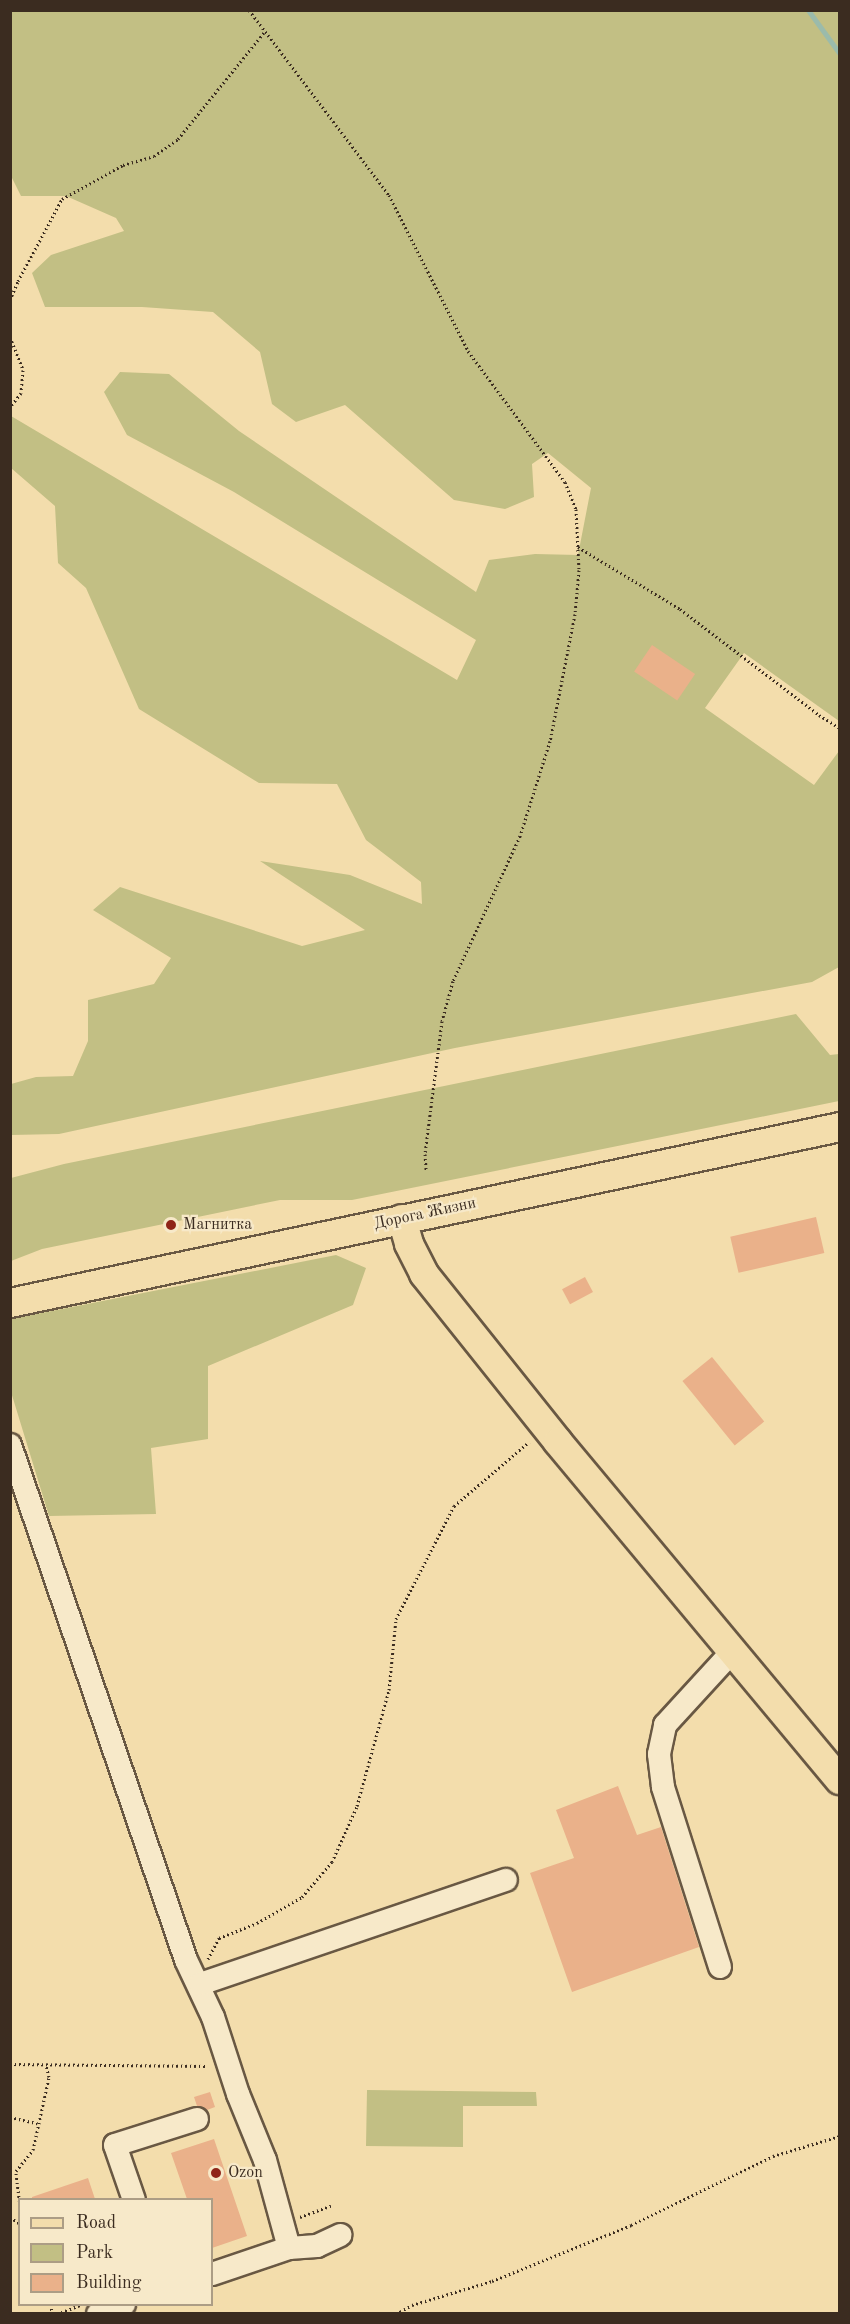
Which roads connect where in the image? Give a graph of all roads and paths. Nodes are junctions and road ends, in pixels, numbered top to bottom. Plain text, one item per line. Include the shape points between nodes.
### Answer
1 (249, 10) edge
2 (264, 31) junction
3 (10, 300) edge
4 (10, 337) edge
5 (10, 407) edge
6 (578, 547) junction
7 (840, 728) edge
8 (840, 1127) edge
9 (426, 1170) dead end
10 (402, 1219) junction
11 (10, 1303) edge
12 (546, 1427) junction
13 (10, 1445) edge
14 (732, 1652) junction
15 (840, 1780) edge
16 (506, 1880) dead end
17 (720, 1967) dead end
18 (200, 1984) junction
19 (10, 2064) edge
20 (46, 2065) junction
21 (229, 2066) junction
22 (10, 2117) edge
23 (197, 2119) dead end
24 (37, 2123) junction
25 (840, 2136) edge
26 (16, 2171) junction
27 (10, 2176) edge
28 (19, 2198) edge
29 (134, 2198) edge
30 (332, 2206) dead end
31 (298, 2218) dead end
32 (341, 2235) dead end
33 (290, 2248) junction
34 (213, 2274) edge
35 (76, 2306) edge
36 (118, 2306) edge
37 (57, 2313) edge
38 (98, 2313) edge
39 (396, 2313) edge

1 - 2 path
2 - 3 path via 178,139 154,156 123,165 62,199
2 - 6 path via 389,195 468,351 565,482 576,509
4 - 5 path via 23,370 21,393
6 - 7 path via 680,609
6 - 9 path via 575,614 550,741 520,836 453,981 442,1021
8 - 10 main road, Дорога Жизни
10 - 11 main road, Дорога Жизни
10 - 12 main road via 424,1274
12 - 14 main road
12 - 18 path via 454,1506 396,1619 388,1690 357,1806 332,1862 302,1897 257,1923 219,1938
13 - 18 street via 186,1960
14 - 15 main road
14 - 17 street via 665,1725 659,1754 663,1787
16 - 18 street
18 - 21 street
19 - 20 path
20 - 21 path
20 - 24 path via 49,2078
21 - 33 street via 265,2160
22 - 24 path
23 - 29 street via 115,2145
24 - 26 path via 33,2150
25 - 39 path via 773,2156 631,2225 492,2281
26 - 27 path
26 - 28 path
30 - 31 path
32 - 33 street via 317,2246
33 - 34 street
35 - 37 path
36 - 38 street

